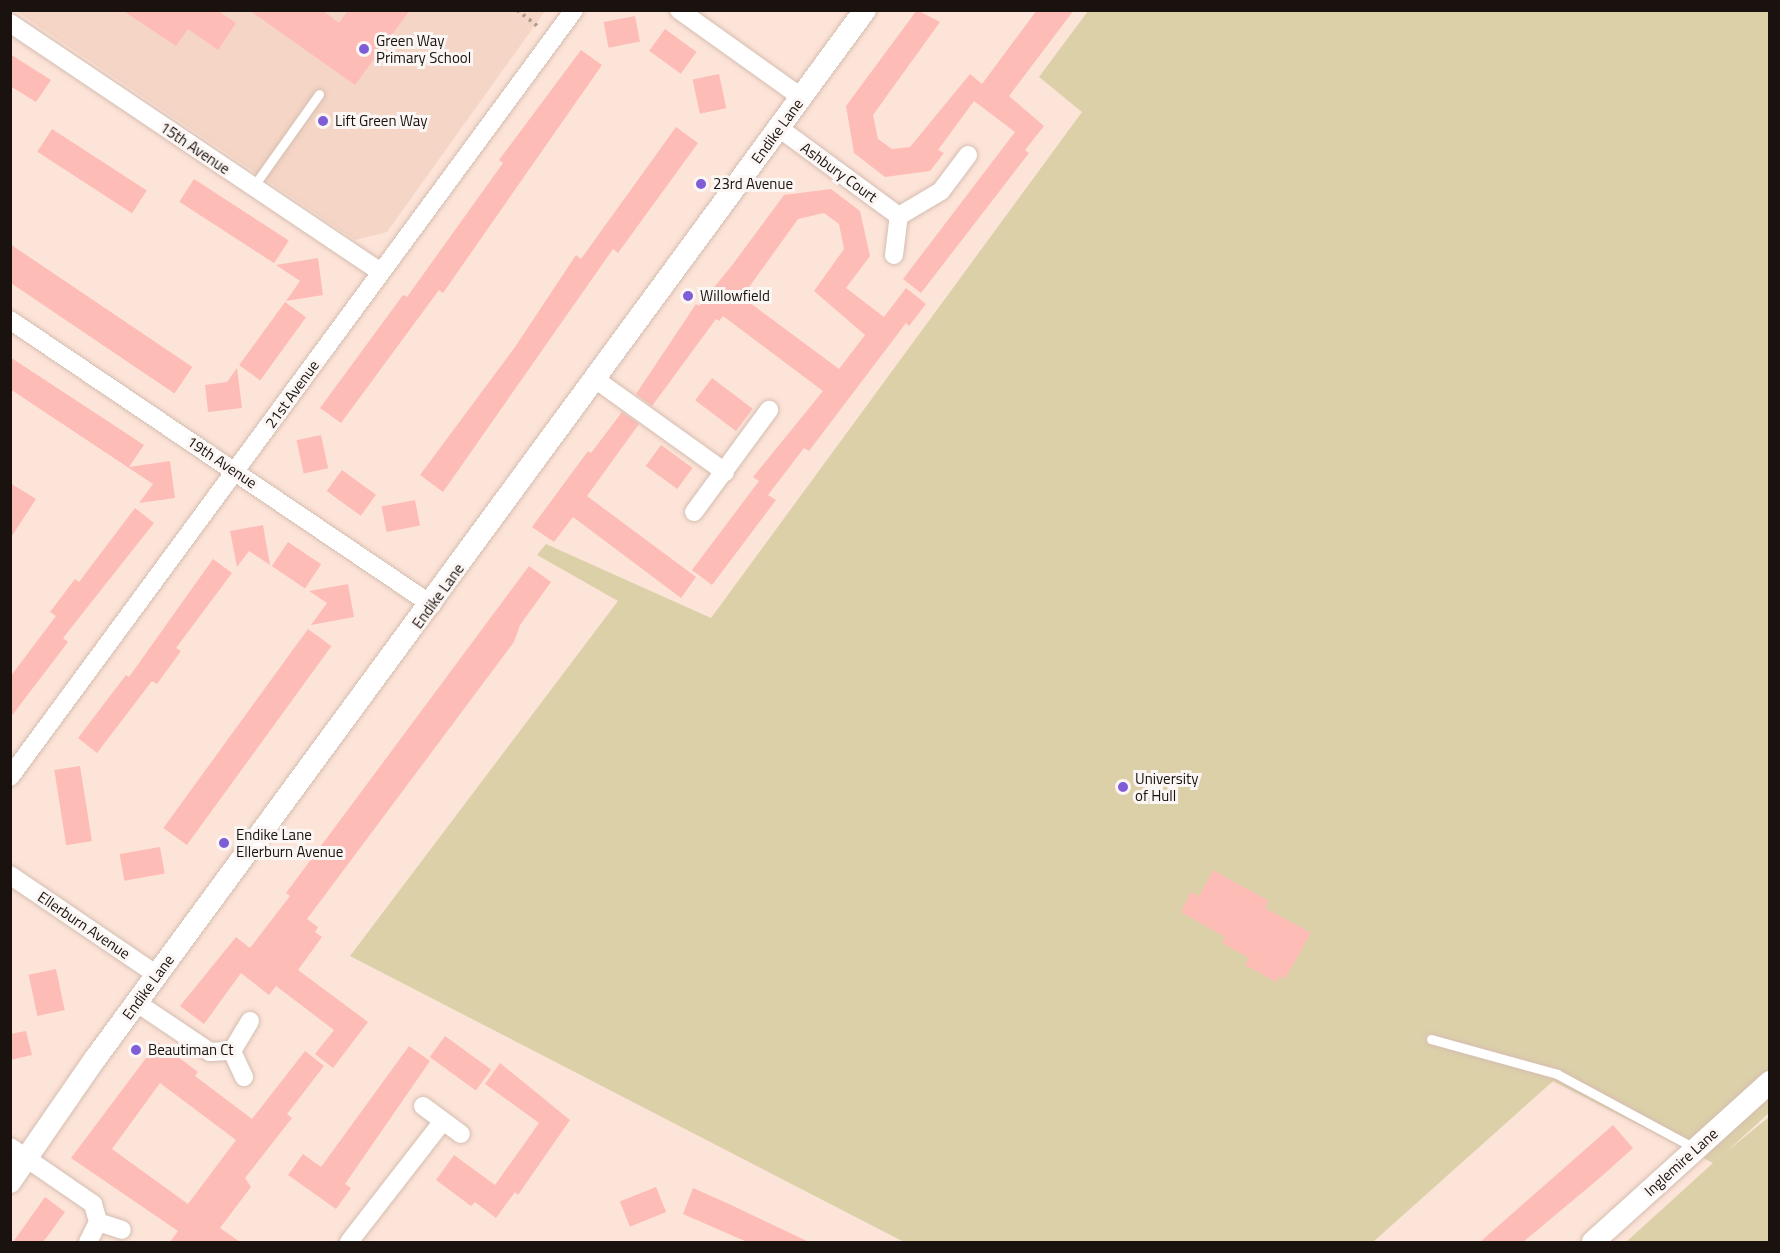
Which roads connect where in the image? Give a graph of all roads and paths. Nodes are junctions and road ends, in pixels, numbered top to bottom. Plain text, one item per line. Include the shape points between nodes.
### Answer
1 (517, 10) edge
2 (574, 10) edge
3 (679, 10) edge
4 (865, 10) edge
5 (10, 23) edge
6 (554, 38) junction
7 (319, 94) dead end
8 (801, 97) junction
9 (779, 128) junction
10 (968, 155) dead end
11 (253, 187) junction
12 (899, 216) junction
13 (894, 255) dead end
14 (381, 272) junction
15 (10, 320) edge
16 (595, 379) junction
17 (769, 410) dead end
18 (236, 471) junction
19 (726, 472) junction
20 (694, 512) dead end
21 (432, 605) junction
22 (10, 777) edge
23 (10, 875) edge
24 (157, 975) junction
25 (137, 1003) junction
26 (250, 1021) dead end
27 (1431, 1039) dead end
28 (232, 1051) junction
29 (244, 1077) dead end
30 (1770, 1082) edge
31 (423, 1106) dead end
32 (442, 1122) junction
33 (461, 1134) dead end
34 (1696, 1149) junction
35 (19, 1153) edge
36 (10, 1182) edge
37 (98, 1222) junction
38 (122, 1230) dead end
39 (88, 1242) edge
40 (349, 1242) edge
41 (1593, 1242) edge

1 - 6 path
2 - 6 street, 21st Avenue
3 - 8 street
4 - 8 street, Endike Lane
5 - 11 street, 15th Avenue
6 - 14 street, 21st Avenue
7 - 11 lane
8 - 9 street, Endike Lane
9 - 12 street, Ashbury Court
9 - 16 street, Endike Lane
10 - 12 street via 941,192
11 - 14 street, 15th Avenue
12 - 13 street
14 - 18 street, 21st Avenue
15 - 18 street, 19th Avenue
16 - 19 street
16 - 21 street, Endike Lane
17 - 19 street
18 - 21 street, 19th Avenue
18 - 22 street, 21st Avenue
19 - 20 street
21 - 24 street, Endike Lane
23 - 24 street, Ellerburn Avenue
24 - 25 street, Endike Lane
25 - 28 street via 210,1052
25 - 35 street, Endike Lane
26 - 28 street
27 - 34 lane via 1557,1074
28 - 29 street
30 - 34 street, Inglemire Lane
31 - 32 street
32 - 33 street
32 - 40 street
34 - 41 street, Inglemire Lane
35 - 36 street, Endike Lane
35 - 37 street via 93,1204
37 - 38 street
37 - 39 street

